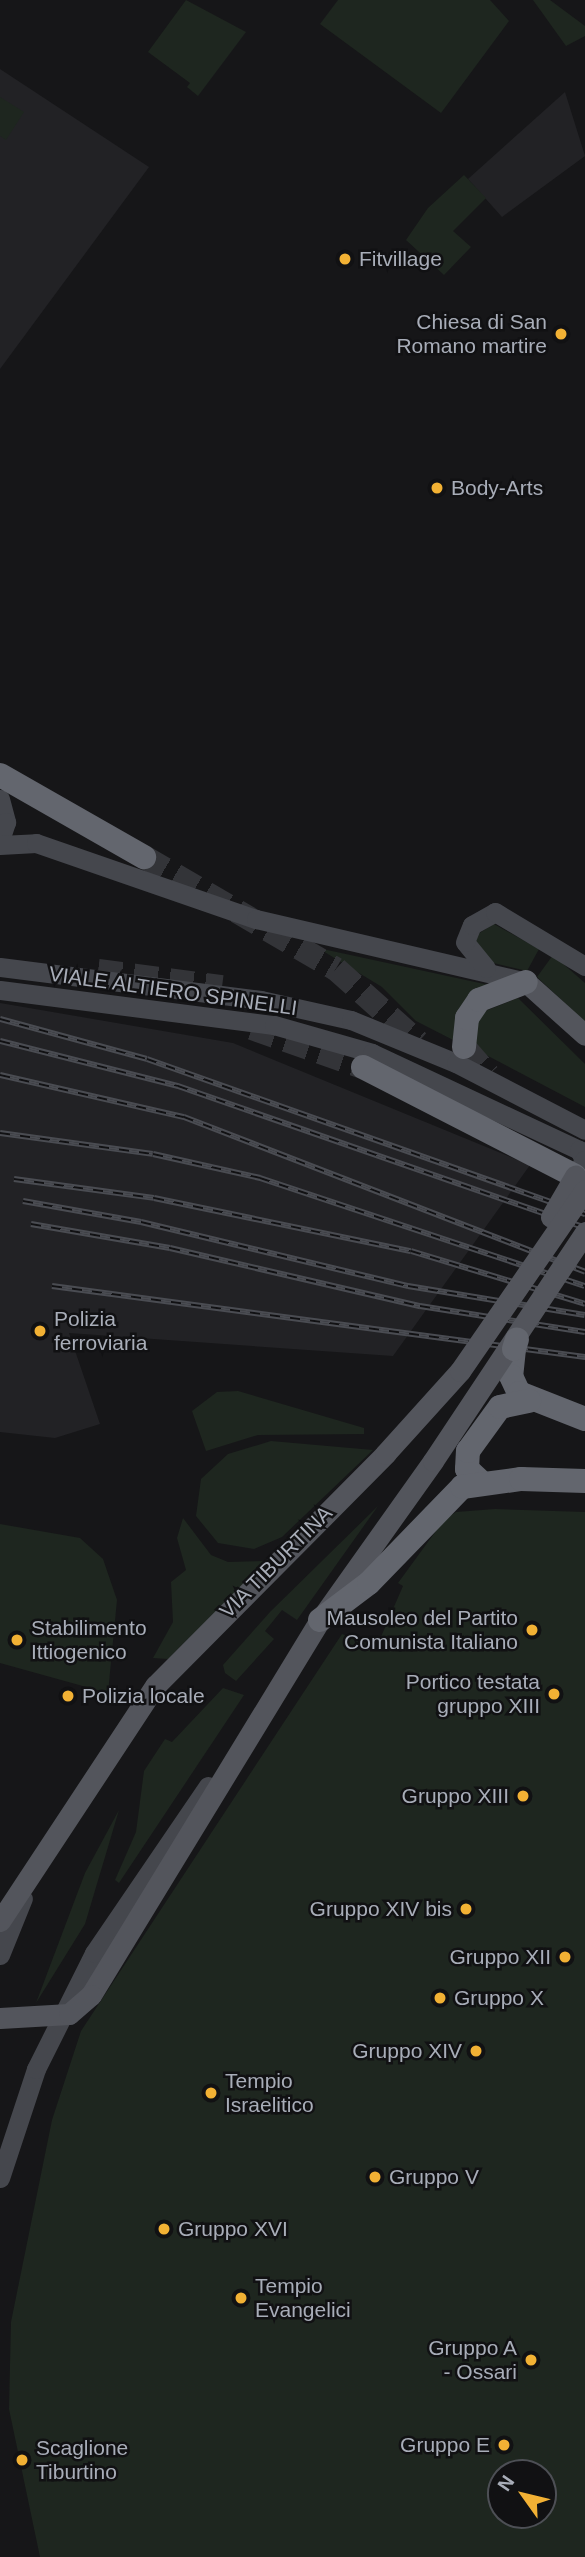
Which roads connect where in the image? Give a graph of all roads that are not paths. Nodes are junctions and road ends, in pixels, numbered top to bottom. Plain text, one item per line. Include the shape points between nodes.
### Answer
1 (0, 775) edge
2 (3, 808) edge
3 (0, 842) edge
4 (36, 843) junction
5 (144, 857) tunnel mouth
6 (465, 947) junction
7 (432, 956) junction
8 (585, 966) edge
9 (0, 967) edge
10 (486, 968) junction
11 (526, 982) junction
12 (0, 990) edge
13 (585, 1035) edge
14 (464, 1047) dead end
15 (363, 1066) tunnel mouth
16 (585, 1130) edge
17 (573, 1169) edge
18 (585, 1233) edge
19 (517, 1339) junction
20 (529, 1401) junction
21 (585, 1419) edge
22 (474, 1475) junction
23 (585, 1481) edge
24 (320, 1620) junction
25 (275, 1691) junction
26 (34, 1874) junction
27 (0, 1921) edge
28 (0, 1955) edge
29 (0, 2018) edge
30 (0, 2178) edge

1 - 5 highway
2 - 3 street
2 - 4 street
3 - 4 street
4 - 7 street via 256,919
6 - 7 street
6 - 8 street via 472,925 495,912
6 - 10 street
7 - 10 street
9 - 16 street, VIALE ALTIERO SPINELLI via 261,1000 351,1020 456,1063
10 - 11 street
11 - 13 main road
11 - 14 highway via 479,1000 467,1018
12 - 17 street, VIALE ALTIERO SPINELLI via 262,1023 319,1037 397,1064
15 - 17 highway
17 - 26 main road, VIA TIBURTINA, bridge via 517,1289 449,1385 138,1707
18 - 19 main road, bridge
19 - 20 highway via 512,1380
19 - 24 main road, bridge
20 - 21 highway
20 - 22 highway via 504,1404 468,1451
22 - 23 highway
22 - 24 highway via 369,1583
24 - 25 main road
25 - 29 main road, bridge via 91,1995 69,2014
25 - 30 street via 94,1953 36,2069
26 - 27 main road
26 - 28 street, VIA TIBURTINA

